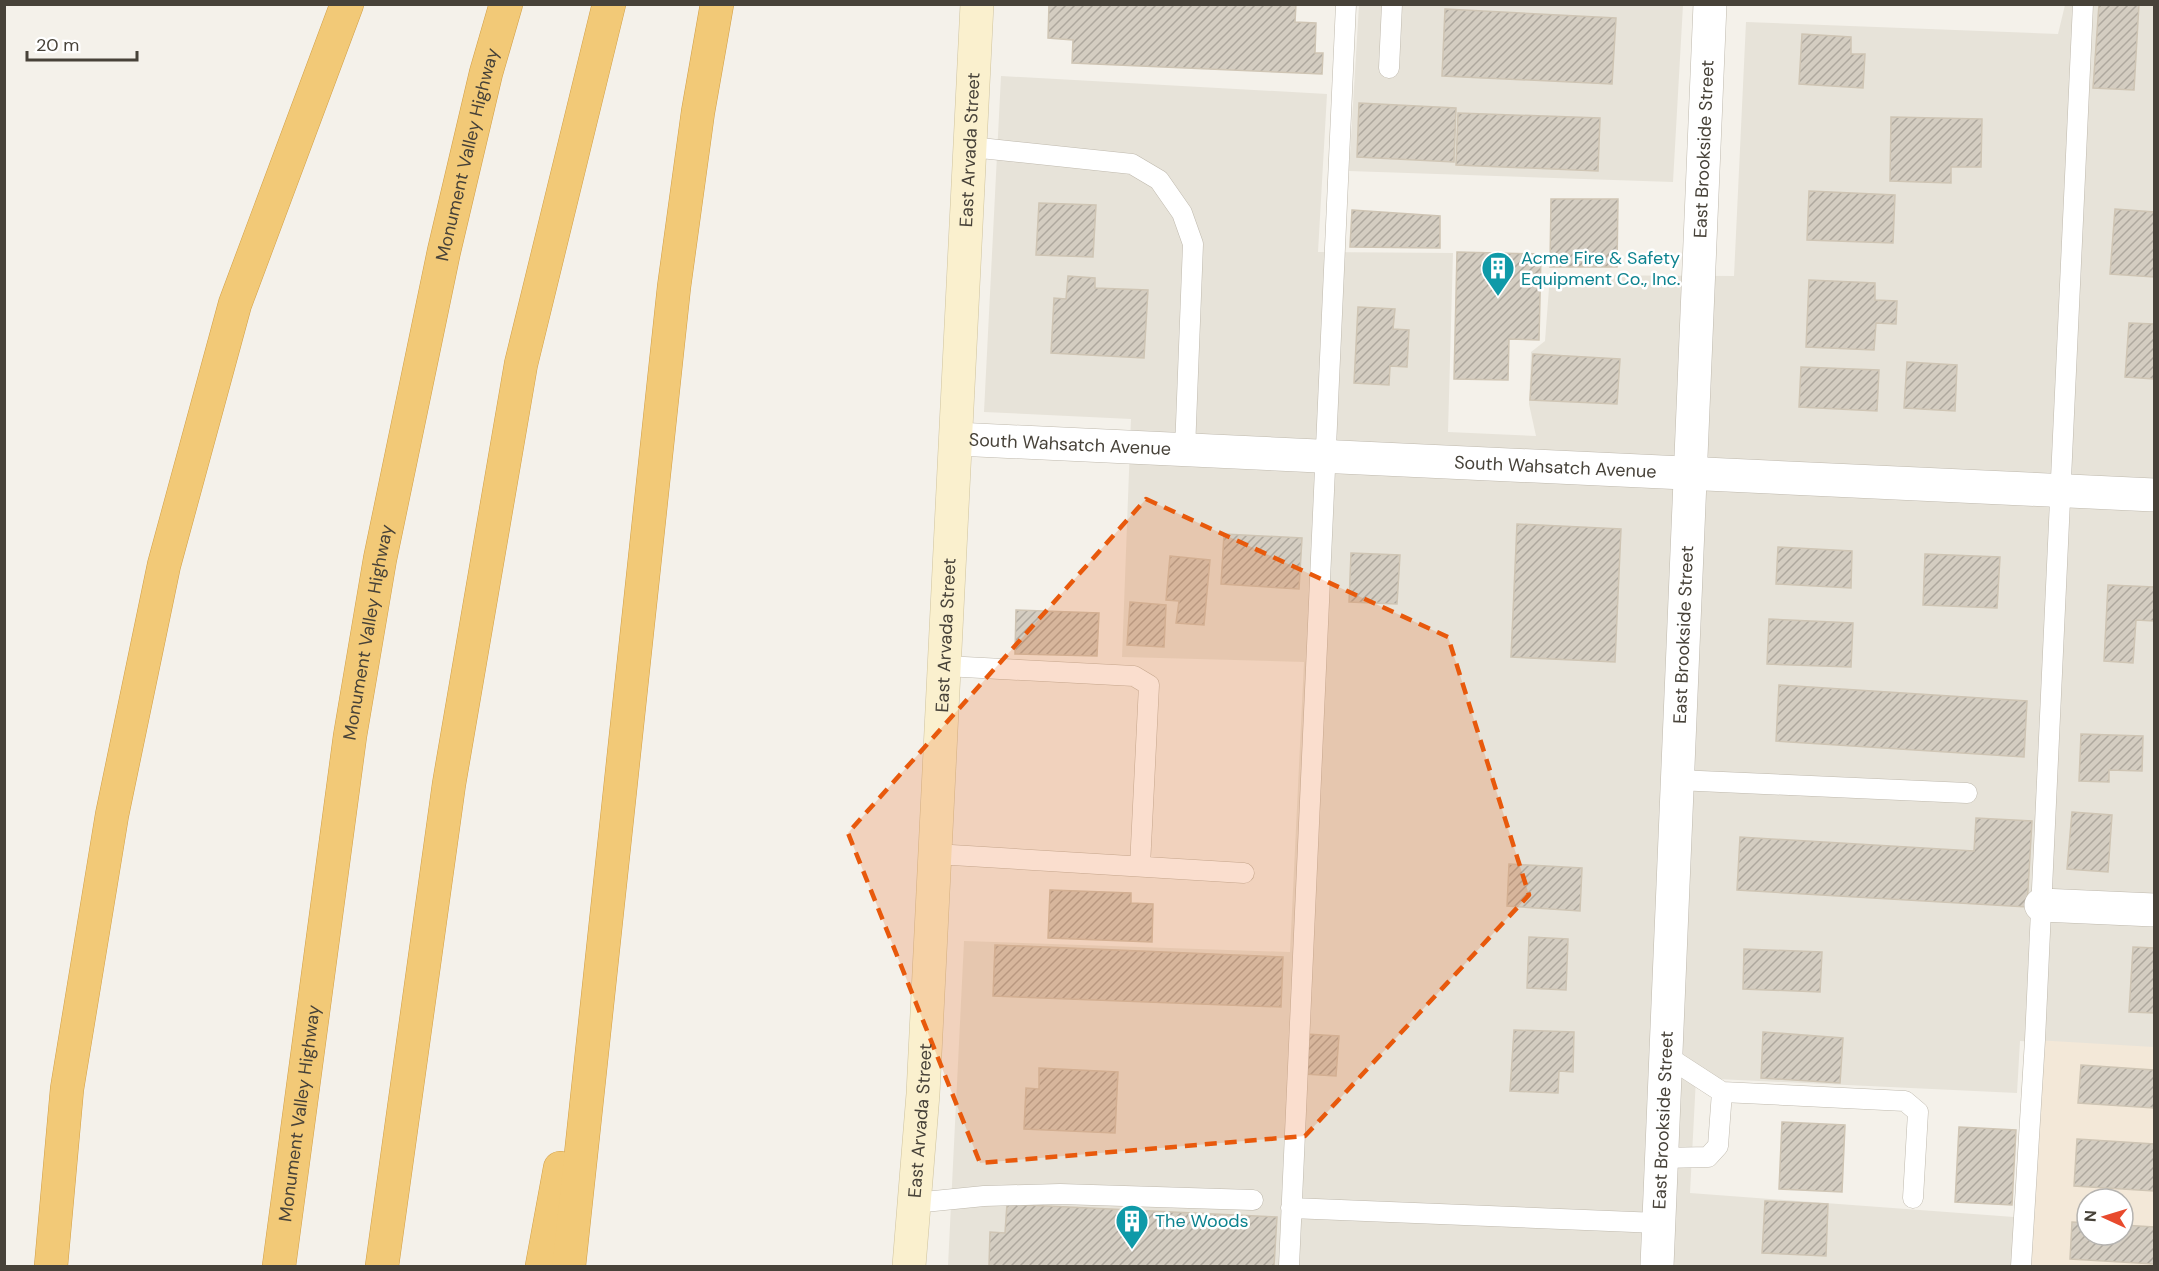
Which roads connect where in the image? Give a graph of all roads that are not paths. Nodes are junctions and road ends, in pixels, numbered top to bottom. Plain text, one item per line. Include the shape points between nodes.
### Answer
1 (347, 4) edge
2 (506, 4) edge
3 (609, 4) edge
4 (717, 4) edge
5 (977, 4) edge
6 (1346, 4) edge
7 (1392, 4) edge
8 (1710, 4) edge
9 (2083, 4) edge
10 (1389, 68) dead end
11 (971, 147) junction
12 (956, 439) junction
13 (1185, 450) junction
14 (1324, 456) junction
15 (1690, 473) junction
16 (2059, 491) junction
17 (2154, 495) edge
18 (945, 666) junction
19 (1677, 780) junction
20 (1967, 794) dead end
21 (935, 854) junction
22 (1140, 866) junction
23 (1244, 873) dead end
24 (2041, 905) junction
25 (2154, 910) edge
26 (602, 963) junction
27 (1665, 1055) junction
28 (1722, 1092) junction
29 (1661, 1158) junction
30 (59, 1177) junction
31 (1913, 1198) dead end
32 (1253, 1200) dead end
33 (914, 1203) junction
34 (1291, 1208) junction
35 (1658, 1223) junction
36 (51, 1266) edge
37 (62, 1266) edge
38 (279, 1266) edge
39 (382, 1266) edge
40 (542, 1266) edge
41 (569, 1266) edge
42 (909, 1266) edge
43 (1289, 1266) edge
44 (1657, 1266) edge
45 (2021, 1266) edge

1 - 30 highway via 235,304 164,565 112,815 67,1089
2 - 38 highway, Monument Valley Highway via 444,250 381,559 351,736
3 - 39 highway via 521,364 449,784
4 - 26 highway via 674,287
5 - 11 street, East Arvada Street
6 - 14 lane
7 - 10 lane
8 - 15 street, East Brookside Street
9 - 16 lane
11 - 12 street, East Arvada Street
11 - 13 lane via 1132,164 1159,180 1182,213 1193,244
12 - 13 street, South Wahsatch Avenue
12 - 18 street, East Arvada Street
13 - 14 street, South Wahsatch Avenue
14 - 15 street, South Wahsatch Avenue
14 - 34 lane
15 - 16 street, South Wahsatch Avenue
15 - 19 street, East Brookside Street
16 - 17 street, South Wahsatch Avenue
16 - 24 lane
18 - 21 street, East Arvada Street
18 - 22 lane via 1134,676 1149,685
19 - 20 lane
19 - 27 street, East Brookside Street
21 - 22 lane
21 - 33 street, East Arvada Street
22 - 23 lane
24 - 25 street
24 - 45 lane
26 - 40 highway
26 - 41 highway
27 - 28 lane
27 - 29 street, East Brookside Street
28 - 29 lane via 1718,1146 1708,1157
28 - 31 lane via 1905,1101 1918,1112
29 - 35 street, East Brookside Street
30 - 36 highway
30 - 37 highway
32 - 33 lane via 1060,1194
33 - 42 street, East Arvada Street
34 - 35 lane
34 - 43 lane
35 - 44 street, East Brookside Street

